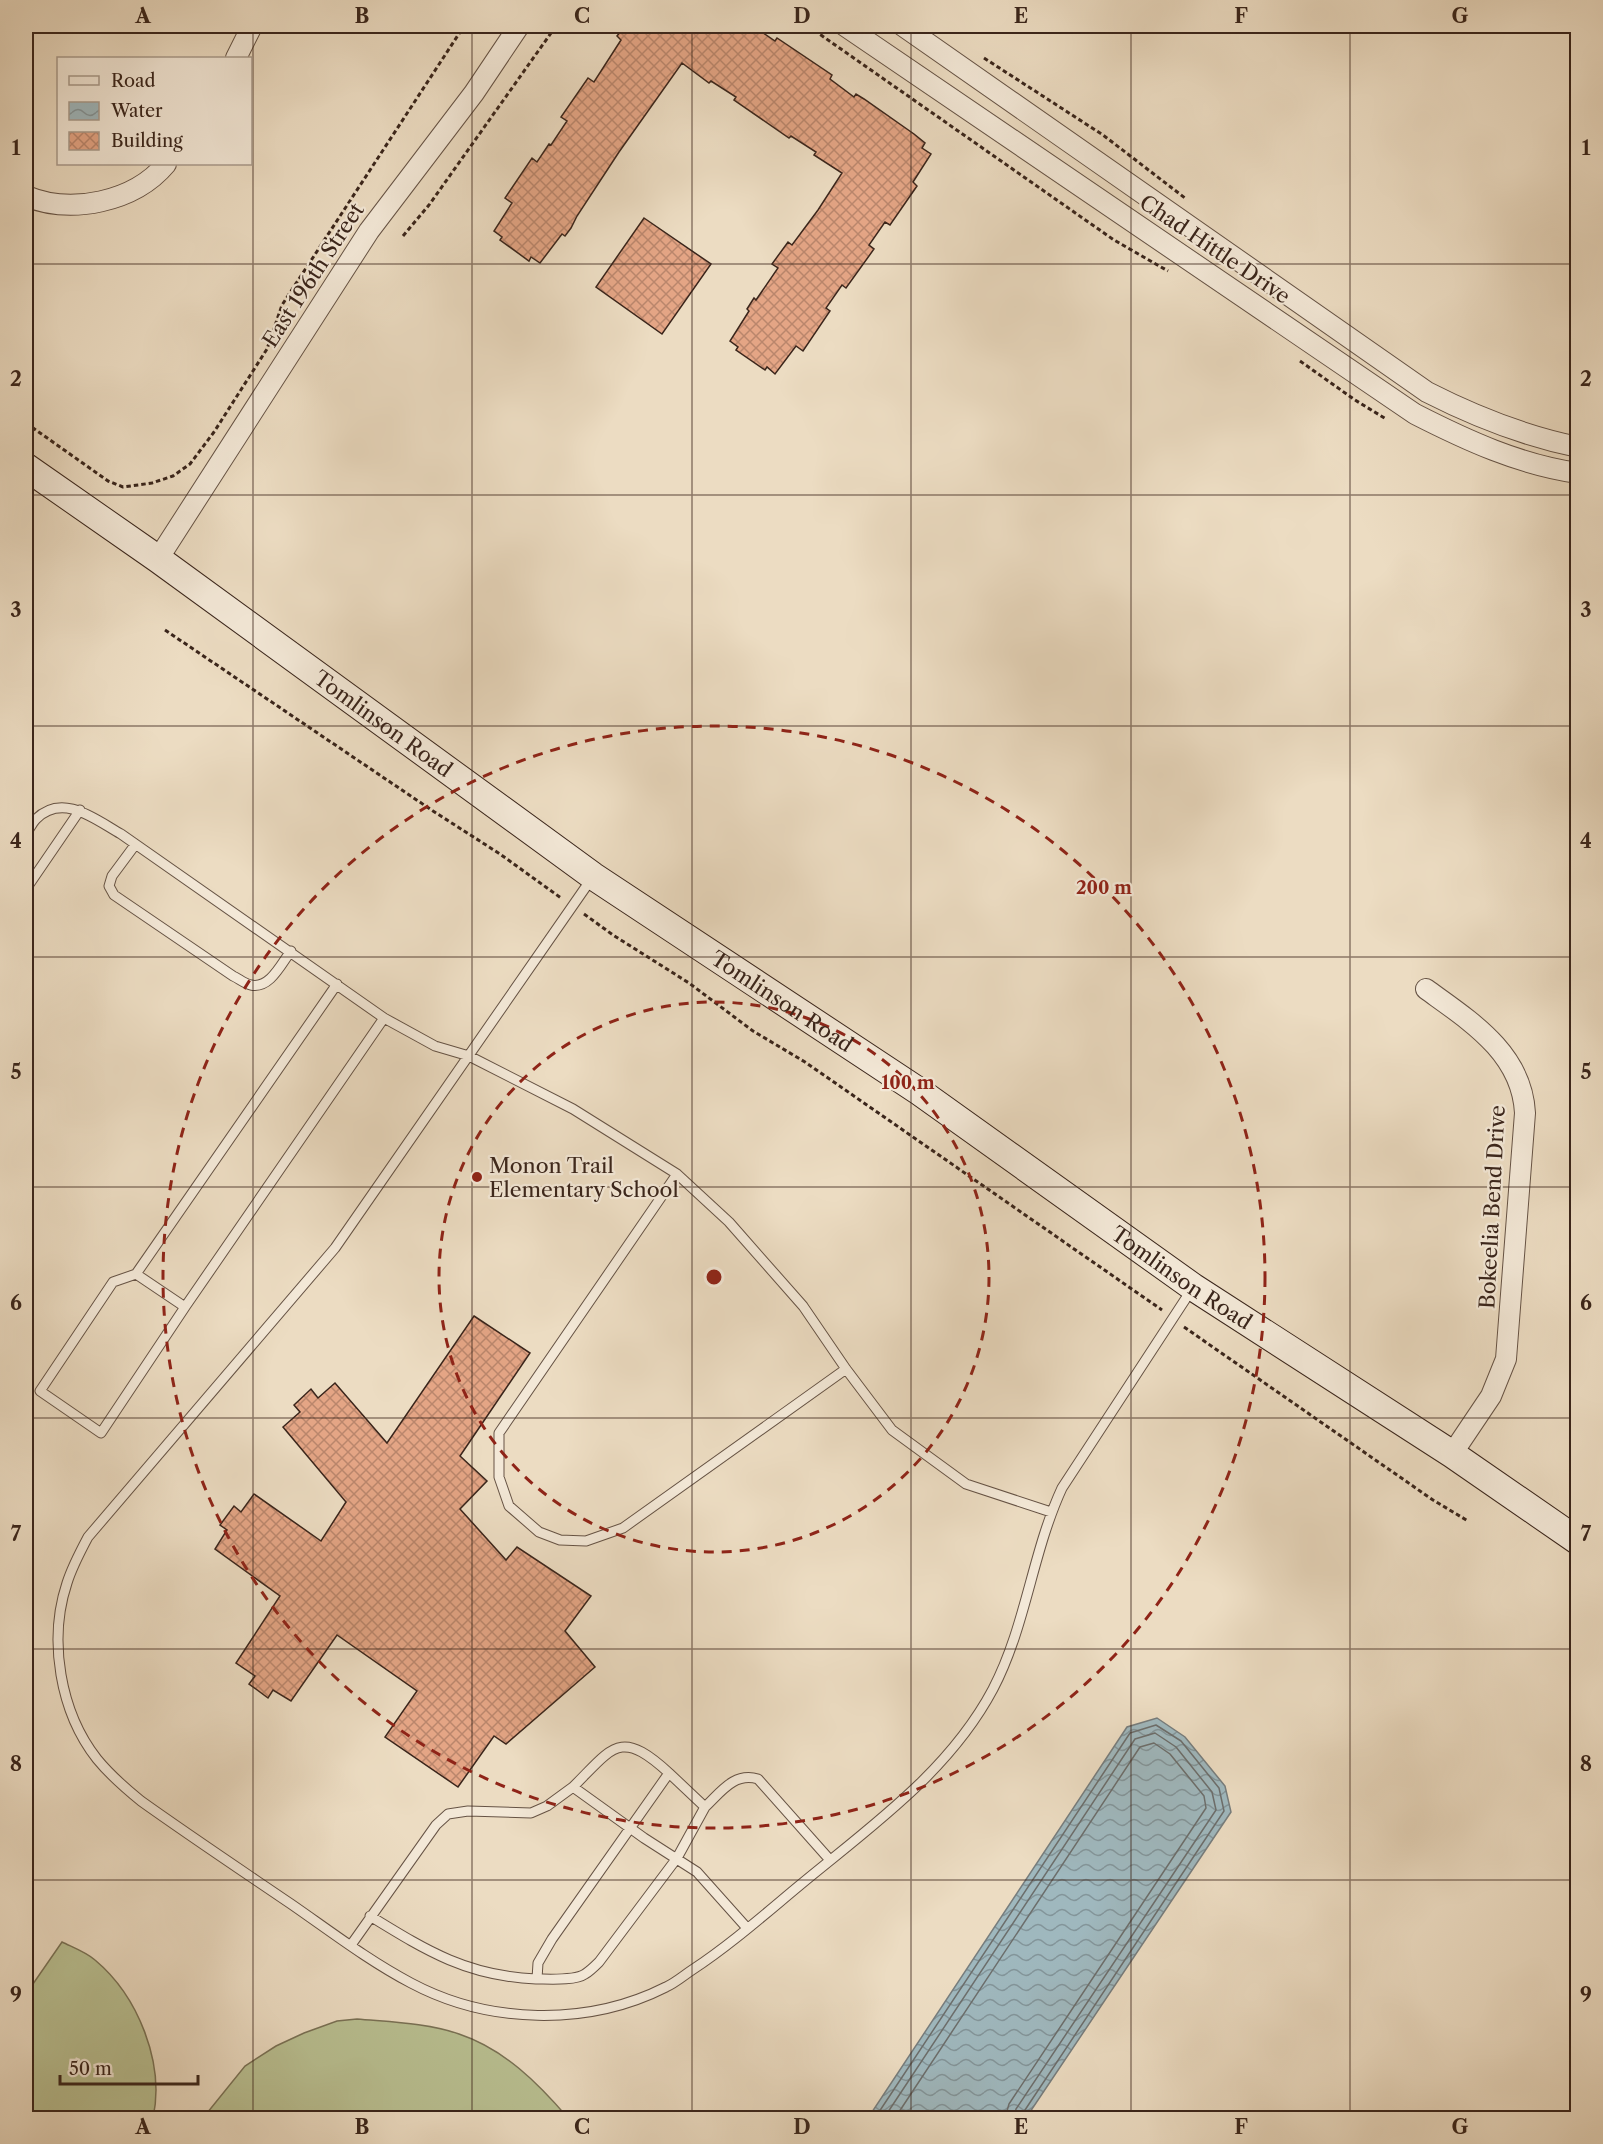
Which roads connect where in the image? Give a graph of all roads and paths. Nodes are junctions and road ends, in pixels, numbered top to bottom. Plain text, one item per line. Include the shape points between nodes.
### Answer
1 (252, 26) edge
2 (464, 26) edge
3 (519, 26) edge
4 (556, 26) edge
5 (808, 26) edge
6 (845, 26) edge
7 (903, 26) edge
8 (237, 57) edge
9 (1028, 86) dead end
10 (984, 149) dead end
11 (165, 165) edge
12 (26, 196) edge
13 (1193, 204) dead end
14 (403, 237) dead end
15 (26, 423) edge
16 (1578, 447) edge
17 (26, 467) edge
18 (1578, 473) edge
19 (158, 559) junction
20 (165, 630) dead end
21 (80, 810) junction
22 (26, 834) edge
23 (135, 844) junction
24 (593, 876) junction
25 (26, 889) edge
26 (572, 906) junction
27 (291, 951) junction
28 (337, 984) junction
29 (1426, 989) dead end
30 (384, 1018) junction
31 (470, 1056) junction
32 (677, 1174) junction
33 (136, 1274) junction
34 (1193, 1287) junction
35 (185, 1307) junction
36 (1173, 1318) junction
37 (846, 1369) junction
38 (1452, 1454) junction
39 (1051, 1512) junction
40 (1468, 1521) dead end
41 (1578, 1540) edge
42 (669, 1773) junction
43 (573, 1787) junction
44 (705, 1807) junction
45 (630, 1828) junction
46 (677, 1858) junction
47 (830, 1860) junction
48 (370, 1916) junction
49 (747, 1928) junction
50 (351, 1945) junction
51 (537, 1979) junction

1 - 8 street
2 - 15 path via 282,305 267,349 190,464 163,480 123,487 108,481
3 - 19 street, East 196th Street via 369,231
4 - 14 path
5 - 10 path
6 - 18 street, Chad Hittle Drive via 1415,414 1476,443
7 - 16 street, Chad Hittle Drive via 1427,392 1515,432
9 - 13 path via 1123,149
11 - 12 street via 134,188 91,204 62,205
17 - 19 street, Tomlinson Road
19 - 24 street, Tomlinson Road
20 - 26 path
21 - 22 lane via 56,807 36,818
21 - 23 lane
21 - 25 lane
23 - 27 lane
23 - 27 lane via 112,876 109,886 114,895 250,985 269,980
24 - 26 lane
24 - 34 street, Tomlinson Road via 920,1092
26 - 31 lane
26 - 36 path via 689,983 753,1032 805,1062
27 - 28 lane
28 - 30 lane
28 - 33 lane
29 - 38 street, Bokeelia Bend Drive via 1479,1029 1505,1055 1525,1105 1506,1359 1491,1396
30 - 31 lane via 435,1046
30 - 35 lane
31 - 32 lane via 573,1109
31 - 50 lane via 336,1248 88,1536 61,1604 58,1653 62,1678 79,1728 98,1760 141,1801
32 - 37 lane via 729,1222 803,1306
32 - 37 lane via 500,1432 499,1477 509,1506 539,1532 560,1540 586,1541 623,1528
33 - 35 lane
33 - 35 lane via 113,1282 40,1390 101,1433
34 - 36 lane
34 - 38 street, Tomlinson Road
36 - 39 lane via 1077,1464
36 - 40 path
37 - 39 lane via 892,1430 966,1484
38 - 41 street, Tomlinson Road
39 - 47 lane via 1012,1647 982,1708 943,1759 908,1795
42 - 43 lane via 652,1757 626,1747 610,1750
42 - 44 lane
42 - 45 lane
43 - 45 lane
43 - 48 lane via 531,1813 448,1814 436,1824
44 - 46 lane
44 - 47 lane via 742,1777 758,1779
45 - 46 lane
45 - 51 lane via 552,1939 538,1963
46 - 49 lane via 697,1872
46 - 51 lane via 599,1962 584,1976
47 - 49 lane
48 - 50 lane
48 - 51 lane via 433,1953 469,1968 508,1978
49 - 50 lane via 667,1987 602,2009 546,2016 490,2011 449,2000 411,1983

